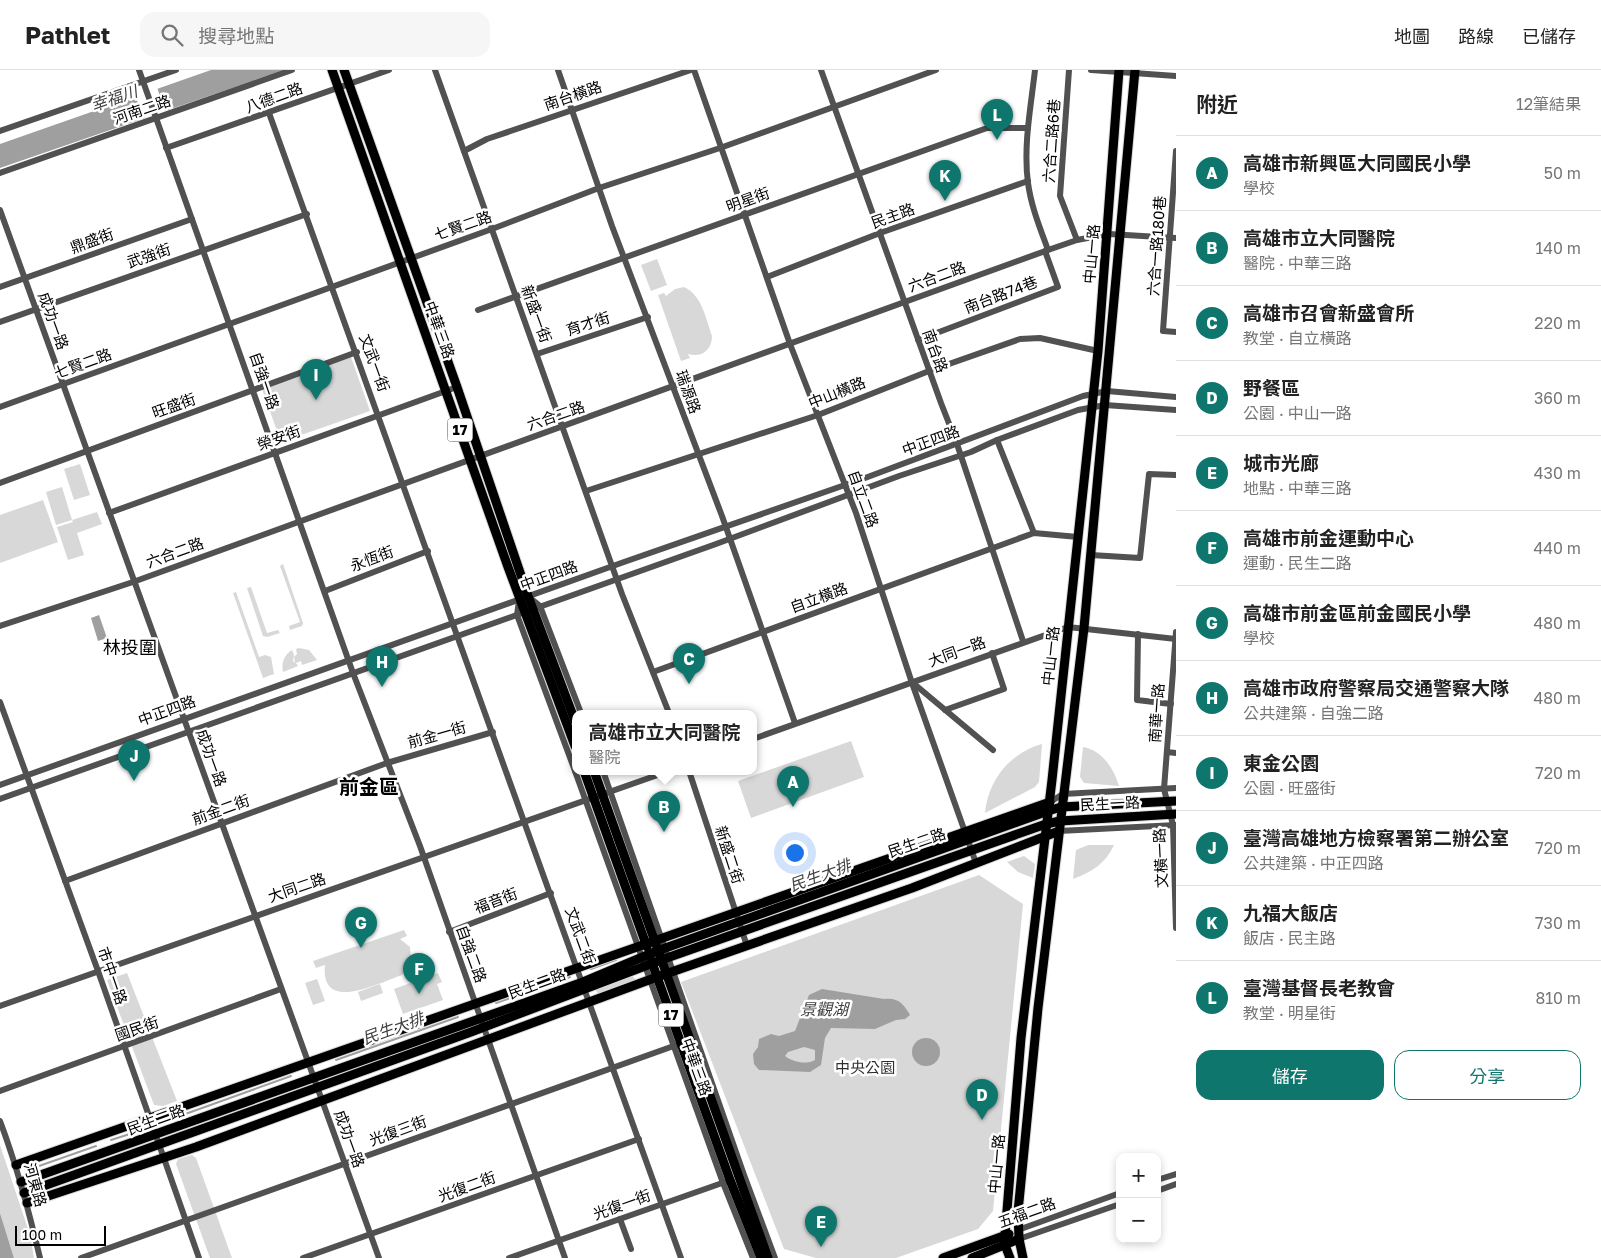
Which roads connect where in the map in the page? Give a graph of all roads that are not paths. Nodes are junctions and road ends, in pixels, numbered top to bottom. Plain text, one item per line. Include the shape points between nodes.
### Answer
1 (139, 70) edge
2 (176, 70) edge
3 (292, 70) edge
4 (332, 70) edge
5 (344, 70) edge
6 (389, 70) edge
7 (435, 70) edge
8 (558, 70) edge
9 (692, 70) edge
10 (821, 70) edge
11 (936, 70) edge
12 (1035, 70) edge
13 (1069, 70) edge
14 (1092, 70) edge
15 (1119, 71) edge
16 (1135, 72) edge
17 (1176, 76) edge
18 (349, 83) junction
19 (144, 84) junction
20 (339, 87) junction
21 (834, 107) junction
22 (572, 109) junction
23 (269, 113) junction
24 (156, 119) junction
25 (1028, 128) junction
26 (0, 131) edge
27 (166, 148) junction
28 (720, 148) junction
29 (464, 151) junction
30 (1176, 151) edge
31 (0, 173) edge
32 (858, 174) junction
33 (1028, 181) junction
34 (599, 188) junction
35 (0, 210) edge
36 (307, 214) junction
37 (745, 215) junction
38 (192, 219) junction
39 (492, 229) junction
40 (880, 233) junction
41 (1109, 234) junction
42 (1121, 234) junction
43 (1173, 238) edge
44 (1077, 240) junction
45 (204, 250) junction
46 (1046, 251) junction
47 (411, 257) junction
48 (626, 257) junction
49 (400, 261) junction
50 (767, 276) junction
51 (25, 279) junction
52 (333, 286) junction
53 (0, 287) edge
54 (516, 296) junction
55 (905, 302) junction
56 (36, 310) junction
57 (478, 310) dead end
58 (648, 317) junction
59 (0, 322) edge
60 (230, 323) junction
61 (1176, 332) edge
62 (918, 340) junction
63 (790, 344) junction
64 (1098, 351) junction
65 (357, 352) junction
66 (537, 354) junction
67 (929, 371) junction
68 (63, 385) junction
69 (458, 387) junction
70 (673, 387) junction
71 (254, 390) junction
72 (447, 391) junction
73 (1107, 392) junction
74 (1093, 394) junction
75 (1176, 397) edge
76 (1105, 405) junction
77 (0, 407) edge
78 (1092, 407) junction
79 (1176, 410) edge
80 (380, 415) junction
81 (818, 415) junction
82 (563, 427) junction
83 (997, 440) junction
84 (958, 444) junction
85 (86, 451) junction
86 (276, 452) junction
87 (698, 454) junction
88 (481, 455) junction
89 (961, 456) junction
90 (470, 460) junction
91 (1176, 475) edge
92 (0, 483) edge
93 (404, 483) junction
94 (845, 485) junction
95 (586, 491) junction
96 (849, 494) junction
97 (109, 513) junction
98 (300, 521) junction
99 (726, 528) junction
100 (1034, 533) junction
101 (1078, 537) junction
102 (730, 539) junction
103 (992, 548) junction
104 (428, 551) junction
105 (1091, 555) junction
106 (612, 566) junction
107 (617, 578) junction
108 (133, 582) junction
109 (881, 589) junction
110 (325, 591) junction
111 (524, 598) junction
112 (529, 610) junction
113 (454, 622) junction
114 (0, 626) edge
115 (1068, 627) junction
116 (1084, 628) junction
117 (1176, 632) edge
118 (762, 633) junction
119 (1138, 634) junction
120 (459, 635) junction
121 (1176, 639) edge
122 (1023, 641) junction
123 (992, 653) junction
124 (350, 661) junction
125 (654, 672) junction
126 (1174, 672) edge
127 (353, 673) junction
128 (912, 682) junction
129 (0, 702) edge
130 (1172, 707) edge
131 (579, 710) edge
132 (668, 710) edge
133 (945, 710) junction
134 (572, 714) edge
135 (183, 718) junction
136 (795, 723) junction
137 (493, 732) junction
138 (188, 733) junction
139 (572, 737) edge
140 (757, 737) edge
141 (993, 750) dead end
142 (1167, 752) junction
143 (1176, 753) edge
144 (572, 760) edge
145 (387, 763) junction
146 (579, 775) edge
147 (586, 775) edge
148 (595, 775) edge
149 (602, 775) edge
150 (658, 775) edge
151 (690, 775) edge
152 (27, 776) junction
153 (0, 785) edge
154 (32, 788) junction
155 (1164, 788) junction
156 (1176, 788) edge
157 (1064, 794) junction
158 (599, 796) junction
159 (0, 799) edge
160 (1171, 801) edge
161 (1049, 806) junction
162 (1062, 806) junction
163 (1173, 814) edge
164 (1060, 820) junction
165 (526, 822) junction
166 (221, 823) junction
167 (1046, 824) junction
168 (1175, 825) edge
169 (965, 830) junction
170 (1058, 831) junction
171 (1045, 836) junction
172 (968, 840) junction
173 (972, 851) junction
174 (424, 858) junction
175 (976, 862) junction
176 (65, 881) junction
177 (551, 893) junction
178 (736, 912) junction
179 (254, 916) junction
180 (739, 922) junction
181 (1176, 923) edge
182 (1176, 928) edge
183 (449, 932) junction
184 (742, 932) junction
185 (649, 942) junction
186 (747, 946) junction
187 (653, 952) junction
188 (657, 962) junction
189 (577, 966) junction
190 (98, 971) junction
191 (662, 976) junction
192 (584, 986) junction
193 (282, 989) junction
194 (590, 1003) junction
195 (475, 1004) junction
196 (0, 1006) edge
197 (481, 1023) junction
198 (487, 1039) junction
199 (685, 1041) junction
200 (124, 1046) junction
201 (308, 1062) junction
202 (613, 1067) junction
203 (314, 1078) junction
204 (317, 1088) junction
205 (0, 1091) edge
206 (322, 1100) junction
207 (510, 1104) junction
208 (150, 1119) junction
209 (0, 1121) edge
210 (156, 1134) junction
211 (639, 1139) junction
212 (159, 1144) junction
213 (164, 1158) junction
214 (344, 1164) junction
215 (16, 1165) junction
216 (1176, 1174) edge
217 (535, 1175) junction
218 (734, 1179) junction
219 (1161, 1179) edge
220 (21, 1182) junction
221 (1176, 1184) edge
222 (1161, 1190) edge
223 (24, 1193) junction
224 (1116, 1196) edge
225 (27, 1203) junction
226 (663, 1204) junction
227 (1116, 1205) edge
228 (620, 1219) junction
229 (186, 1220) junction
230 (370, 1234) junction
231 (1005, 1235) junction
232 (1019, 1235) junction
233 (558, 1240) junction
234 (1005, 1245) junction
235 (631, 1249) dead end
236 (40, 1258) edge
237 (81, 1258) edge
238 (198, 1258) edge
239 (303, 1258) edge
240 (379, 1258) edge
241 (509, 1258) edge
242 (565, 1258) edge
243 (682, 1258) edge
244 (753, 1258) edge
245 (761, 1258) edge
246 (768, 1258) edge
247 (775, 1258) edge
248 (943, 1258) edge
249 (972, 1258) edge
250 (1010, 1258) edge
251 (1023, 1258) edge

1 - 19 street
2 - 19 street
3 - 24 street, 河南二路
4 - 20 main road, 中華三路 / 17
5 - 18 main road, 中華三路 / 17
6 - 18 street, 八德二路
7 - 29 street, 新盛一街
8 - 22 street, 瑞源路
9 - 22 street, 南台橫路
9 - 28 street, 自立二路
10 - 21 street, 南台路
11 - 21 street, 七賢二路
12 - 25 street
13 - 44 street, 六合二路6巷 via 1060,196
14 - 15 street
15 - 16 street
15 - 41 main road, 中山一路
16 - 17 street
16 - 42 main road, 中山一路
18 - 20 street, 八德二路
18 - 47 main road, 中華三路 / 17
19 - 24 street, 自強一路
19 - 26 street
20 - 23 street, 八德二路
20 - 49 main road, 中華三路 / 17
21 - 28 street, 七賢二路
21 - 32 street, 南台路
22 - 29 street, 南台橫路 via 487,139
22 - 34 street, 瑞源路
23 - 27 street, 八德二路
23 - 36 street, 文武一街
24 - 27 street, 自強一路
24 - 31 street, 河南二路
25 - 32 street, 明星街 via 987,128
25 - 33 street
27 - 38 street, 自強一路
28 - 34 street, 七賢二路
28 - 37 street, 自立二路
29 - 39 street, 新盛一街
30 - 43 street, 六合一路180巷
32 - 37 street, 明星街
32 - 40 street, 南台路
33 - 40 street, 民主路
33 - 46 street
34 - 39 street, 七賢二路
34 - 48 street, 瑞源路
35 - 51 street, 成功一路
36 - 45 street, 武強街
36 - 52 street, 文武一街
37 - 48 street, 明星街
37 - 50 street, 自立二路
38 - 45 street, 自強一路
38 - 51 street, 鼎盛街
39 - 47 street, 七賢二路
39 - 54 street, 新盛一街
40 - 50 street, 民主路
40 - 55 street, 南台路
41 - 42 street, 六合二路
41 - 44 street, 六合二路
41 - 64 main road, 中山一路
42 - 43 street, 六合二路
42 - 73 main road, 中山一路
43 - 61 street, 六合一路180巷 via 1163,331
44 - 46 street, 六合二路
45 - 56 street, 武強街
45 - 60 street, 自強一路
46 - 55 street, 六合二路
46 - 62 street, 南台路74巷 via 1058,287
47 - 49 street, 七賢二路
47 - 69 main road, 中華三路 / 17
48 - 54 street, 明星街
48 - 58 street, 瑞源路
49 - 52 street, 七賢二路
49 - 72 main road, 中華三路 / 17
50 - 63 street, 自立二路
51 - 53 street, 鼎盛街
51 - 56 street, 成功一路
52 - 60 street, 七賢二路
52 - 65 street, 文武一街
54 - 57 street, 明星街
54 - 66 street, 新盛一街
55 - 62 street, 南台路
55 - 63 street, 六合二路
56 - 59 street, 武強街
56 - 68 street, 成功一路
58 - 66 street, 育才街
58 - 70 street, 瑞源路
60 - 68 street, 七賢二路
60 - 71 street, 自強一路
62 - 67 street, 南台路
63 - 70 street, 六合二路
63 - 81 street, 自立二路
64 - 67 street, 中山橫路 via 1040,338 1020,339
64 - 74 main road, 中山一路
65 - 71 street, 旺盛街
65 - 80 street, 文武一街
66 - 82 street, 新盛一街
67 - 81 street, 中山橫路
67 - 84 street, 南台路
68 - 77 street, 七賢二路
68 - 85 street, 成功一路
69 - 72 street, 榮安街
69 - 88 main road, 中華三路 / 17
70 - 82 street, 六合二路
70 - 87 street, 瑞源路
71 - 85 street, 旺盛街
71 - 86 street, 自強一路
72 - 80 street, 榮安街
72 - 90 main road, 中華三路 / 17
73 - 74 street, 中正四路
73 - 75 street, 中正四路
73 - 76 main road, 中山一路
74 - 78 main road, 中山一路
74 - 84 street, 中正四路
76 - 78 street, 中正四路
76 - 79 street, 中正四路
76 - 105 main road, 中山一路
78 - 83 street, 中正四路
78 - 101 main road, 中山一路
80 - 86 street, 榮安街
80 - 93 street, 文武一街
81 - 87 street, 中山橫路
81 - 94 street, 自立二路
82 - 88 street, 六合二路
82 - 95 street, 新盛一街
83 - 89 street, 中正四路
83 - 100 street
84 - 89 street, 南台路
84 - 94 street, 中正四路
85 - 92 street, 旺盛街
85 - 97 street, 成功一路
86 - 97 street, 榮安街
86 - 98 street, 自強一路
87 - 95 street, 中山橫路
87 - 99 street, 瑞源路
88 - 90 street, 六合二路
88 - 111 main road, 中華三路 / 17
89 - 96 street, 中正四路
89 - 103 street, 南台路
90 - 93 street, 六合二路
90 - 111 main road, 中華三路 / 17
91 - 105 street via 1149,474 1140,558
93 - 98 street, 六合二路
93 - 104 street, 文武一街
94 - 96 street, 自立二路
94 - 99 street, 中正四路
95 - 106 street, 新盛一街
96 - 102 street, 中正四路
96 - 109 street, 自立二路
97 - 108 street, 成功一路
98 - 108 street, 六合二路
98 - 110 street, 自強一路
99 - 102 street, 瑞源路
99 - 106 street, 中正四路
100 - 101 street
100 - 103 street, 自立橫路
101 - 115 main road, 中山一路
102 - 107 street, 中正四路
102 - 118 street, 瑞源路
103 - 109 street, 自立橫路
103 - 122 street, 南台路
104 - 110 street, 永恆街
104 - 113 street, 文武一街
105 - 116 main road, 中山一路
106 - 107 street
106 - 111 street, 中正四路
107 - 112 street, 中正四路
107 - 125 street
108 - 114 street, 六合二路
108 - 135 street, 成功一路
109 - 118 street, 自立橫路
109 - 128 street, 自立二路
110 - 124 street, 自強一路
111 - 112 main road, 中華三路 / 17
111 - 112 street
111 - 113 street, 中正四路
112 - 120 street, 中正四路
112 - 131 street, 中華三路 / 17
112 - 134 main road, 中華三路 / 17
112 - 139 main road, 中華三路 / 17
112 - 144 street, 中華三路 / 17
113 - 120 street, 文武二街
113 - 124 street, 中正四路
115 - 116 street, 大同一路
115 - 122 street, 大同一路
115 - 161 main road, 中山一路
116 - 119 street, 大同一路
116 - 157 main road, 中山一路
117 - 121 street, 南華一路
118 - 125 street, 自立橫路
118 - 136 street, 瑞源路
119 - 121 street, 大同一路
119 - 130 street via 1137,700
120 - 127 street, 中正四路
120 - 137 street, 文武二街
121 - 126 street, 南華一路
122 - 123 street, 大同一路
123 - 128 street, 大同一路
123 - 133 street via 1004,689
124 - 127 street, 自強二路
124 - 135 street, 中正四路
125 - 132 street
126 - 130 street, 南華一路
127 - 138 street, 中正四路
127 - 145 street, 自強二路
128 - 133 street
128 - 136 street, 大同一路
128 - 169 street, 自立二路
129 - 152 street, 市中一路
130 - 142 street, 南華一路
133 - 141 street
135 - 138 street, 成功一路
135 - 152 street, 中正四路
136 - 140 street, 大同一路
137 - 145 street, 前金一街
137 - 165 street, 文武二街
138 - 154 street, 中正四路
138 - 166 street, 成功一路
142 - 143 street
142 - 155 street, 南華一路
145 - 166 street, 前金二街
145 - 174 street, 自強二路
146 - 158 street, 中華三路 / 17
147 - 158 main road, 中華三路 / 17
148 - 158 main road, 中華三路 / 17
149 - 158 street, 中華三路 / 17
150 - 158 street
151 - 178 street, 新盛二街
152 - 153 street, 中正四路
152 - 154 street, 市中一路
154 - 159 street, 中正四路
154 - 176 street, 市中一路
155 - 156 street, 民生一路
155 - 157 street, 民生一路
155 - 160 street, 文橫一路
157 - 161 street, 民生一路
157 - 162 main road, 中山一路
158 - 165 street, 大同二路
158 - 185 main road, 中華三路 / 17
158 - 185 street, 中華三路 / 17
160 - 162 main road, 民生一路
160 - 163 street, 文橫一路
161 - 162 main road, 民生二路
161 - 167 main road, 中山一路
161 - 169 main road
161 - 172 main road, 民生二路
162 - 164 main road, 中山一路
163 - 164 main road, 民生一路
163 - 168 street, 文橫一路
164 - 167 main road, 民生一路
164 - 170 main road, 中山一路
165 - 174 street, 大同二路
165 - 177 street, 文武二街
166 - 176 street, 前金二街
166 - 179 street, 成功一路
167 - 171 main road, 中山一路
167 - 173 main road, 民生二路
168 - 170 street, 民生一路
168 - 181 street, 文橫一路
169 - 172 street, 自立二路
169 - 178 main road
170 - 171 main road
170 - 232 main road, 中山一路 via 1018,1212
171 - 175 main road
171 - 231 main road, 中山一路 via 1021,1038
172 - 173 street, 自立二路
172 - 180 main road, 民生二路
173 - 175 street, 自立二路
173 - 184 main road, 民生二路
174 - 179 street, 大同二路
174 - 183 street, 自強二路
175 - 186 main road
176 - 190 street, 市中一路
177 - 183 street, 福音街
177 - 189 street, 文武二街
178 - 180 street, 新盛二街
178 - 185 main road
179 - 190 street, 大同二路
179 - 193 street, 成功一路
180 - 184 street, 新盛二街
180 - 187 main road, 民生二路
181 - 182 street, 文橫一路
183 - 195 street, 自強二路
184 - 186 street, 新盛二街
184 - 188 main road, 民生二路
185 - 187 main road, 中華三路 / 17
185 - 187 street, 中華三路 / 17
185 - 189 main road
186 - 191 main road
187 - 188 main road, 中華三路 / 17
187 - 188 street, 中華三路 / 17
187 - 192 main road, 民生二路
188 - 191 main road, 中華三路 / 17
188 - 191 street, 中華三路 / 17
188 - 192 main road, 民生二路
189 - 192 street, 文武二街
189 - 195 main road
190 - 196 street, 大同二路
190 - 200 street, 市中一路
191 - 194 main road
191 - 199 main road, 中華三路 / 17
191 - 199 street, 中華三路 / 17
192 - 194 street, 文武二街
192 - 197 main road, 民生二路
193 - 200 street, 國民街
193 - 201 street, 成功一路
194 - 198 main road
194 - 202 street, 文武二街
195 - 197 street, 自強二路
195 - 201 main road
197 - 198 street, 自強二路
197 - 203 main road, 民生二路
197 - 204 main road, 民生二路
198 - 206 main road
198 - 207 street, 自強二路
199 - 202 street, 光復三街
199 - 218 main road, 中華三路 / 17
199 - 218 street, 中華三路 / 17
200 - 205 street, 國民街
200 - 208 street, 市中一路
201 - 203 street, 成功一路
201 - 208 main road
202 - 207 street, 光復三街
202 - 211 street, 文武二街
203 - 204 street, 成功一路
203 - 210 main road, 民生二路
204 - 206 street, 成功一路
204 - 212 main road, 民生二路
206 - 213 main road
206 - 214 street, 成功一路
207 - 214 street, 光復三街
207 - 217 street, 自強二路
208 - 210 street, 市中一路
208 - 215 main road
209 - 215 street, 河東路
210 - 212 street, 市中一路
210 - 220 main road, 民生二路
211 - 217 street, 光復二街
211 - 226 street, 文武二街
212 - 213 street, 市中一路
212 - 223 main road, 民生二路
213 - 225 main road
213 - 229 street, 市中一路
214 - 229 street, 光復三街
214 - 230 street, 成功一路
215 - 220 street, 河東路
216 - 219 street
217 - 230 street, 光復二街
217 - 233 street, 自強二路
218 - 226 street, 光復一街
218 - 244 street, 中華三路 / 17
218 - 245 main road, 中華三路 / 17
218 - 246 main road, 中華三路 / 17
218 - 247 street, 中華三路 / 17
220 - 223 street, 河東路
221 - 222 street
223 - 225 street, 河東路
224 - 232 street, 五福二路
225 - 236 street, 河東路
226 - 228 street, 光復一街
226 - 243 street, 文武二街
227 - 232 street, 五福二路
228 - 233 street, 光復一街
228 - 235 street
229 - 237 street, 光復三街
229 - 238 street, 市中一路
230 - 239 street, 光復二街
230 - 240 street, 成功一路
231 - 232 main road, 五福二路
231 - 234 main road, 中山一路
231 - 248 main road, 五福二路
232 - 234 main road, 五福二路
232 - 251 main road, 中山一路
233 - 241 street, 光復一街
233 - 242 street, 自強二路
234 - 249 main road, 五福二路
234 - 250 main road

